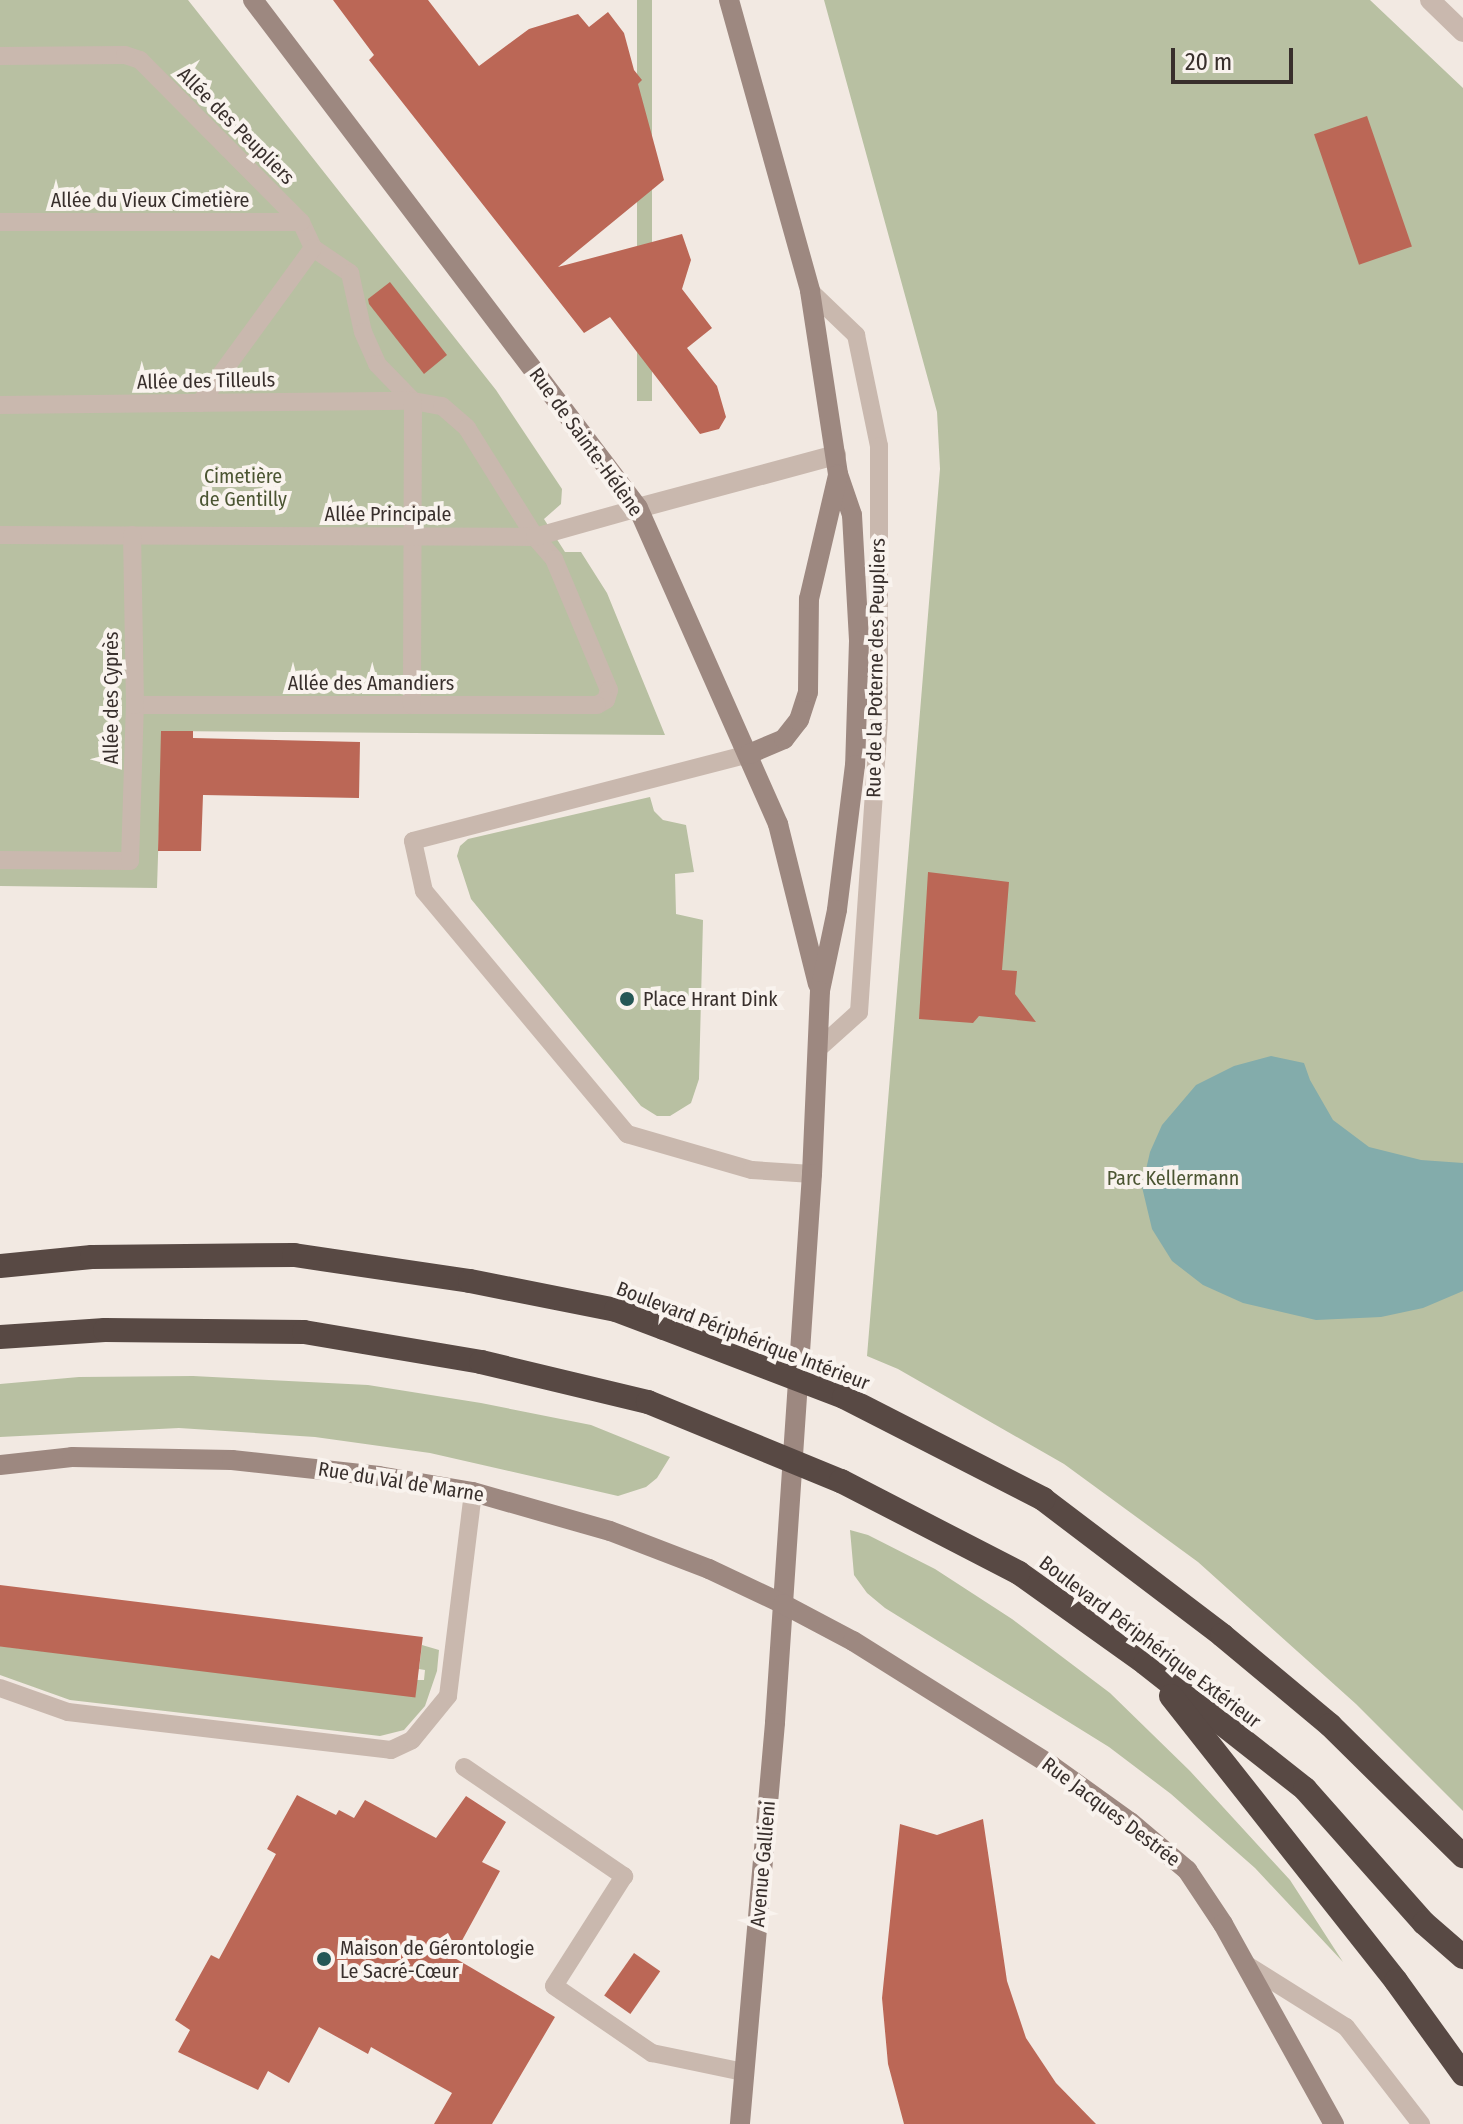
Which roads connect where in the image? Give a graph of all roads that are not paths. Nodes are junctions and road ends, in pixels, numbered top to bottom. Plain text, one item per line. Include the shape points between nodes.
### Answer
1 (253, 0) edge
2 (729, 0) edge
3 (1430, 0) edge
4 (1463, 32) edge
5 (0, 56) edge
6 (0, 222) edge
7 (301, 222) junction
8 (313, 248) junction
9 (810, 291) junction
10 (413, 401) junction
11 (200, 403) junction
12 (0, 405) edge
13 (837, 465) junction
14 (638, 508) junction
15 (0, 535) edge
16 (132, 535) junction
17 (413, 537) junction
18 (535, 537) junction
19 (135, 705) junction
20 (412, 705) junction
21 (749, 754) junction
22 (0, 860) edge
23 (820, 991) junction
24 (819, 1048) junction
25 (812, 1174) junction
26 (0, 1266) edge
27 (0, 1337) edge
28 (0, 1465) edge
29 (473, 1492) junction
30 (783, 1604) junction
31 (1145, 1663) junction
32 (0, 1688) edge
33 (464, 1767) dead end
34 (1463, 1856) edge
35 (1463, 1957) edge
36 (1244, 1963) junction
37 (744, 2072) junction
38 (1463, 2074) edge
39 (740, 2124) edge
40 (1334, 2124) edge
41 (1421, 2124) edge

1 - 14 main road, Rue de Sainte-Hélène
2 - 9 main road, Rue de la Poterne des Peupliers
3 - 4 street
5 - 7 lane, Allée des Peupliers via 125,55 140,60
6 - 7 lane, Allée du Vieux Cimetière
7 - 8 lane
8 - 10 lane via 350,273 363,332 377,364
8 - 11 lane
9 - 13 main road, Rue de la Poterne des Peupliers
9 - 24 lane, Rue de la Poterne des Peupliers via 856,335 879,446 879,719 859,1012
10 - 11 lane, Allée des Tilleuls
10 - 17 lane
10 - 18 lane via 442,406 467,428
11 - 12 lane, Allée des Tilleuls
13 - 14 street
13 - 21 main road via 809,599 808,692 799,720 784,739
13 - 23 main road, Rue de la Poterne des Peupliers via 852,515 859,641 855,765 837,910
14 - 18 lane, Allée Principale
14 - 21 main road, Rue de Sainte-Hélène
15 - 16 lane, Allée Principale
16 - 17 lane, Allée Principale
16 - 19 lane, Allée des Cyprès
17 - 18 lane, Allée Principale
17 - 20 lane
18 - 20 lane, Allée des Amandiers via 554,559 602,666 609,690 606,700 597,705
19 - 20 lane, Allée des Amandiers
19 - 22 lane, Allée des Cyprès via 130,861
21 - 23 main road, Rue de Sainte-Hélène via 778,824
21 - 25 lane via 413,841 424,891 627,1134 752,1170
23 - 24 main road, Rue de la Poterne des Peupliers
24 - 25 main road, Rue de la Poterne des Peupliers
25 - 30 main road, Rue de la Poterne des Peupliers
26 - 34 highway, Boulevard Périphérique Intérieur, bridge via 92,1257 294,1255 470,1281 616,1310 844,1397 1043,1499 1330,1725
27 - 31 highway, Boulevard Périphérique Extérieur, bridge via 105,1330 304,1332 481,1362 648,1402 841,1481 1019,1573
28 - 29 main road, Rue du Val de Marne via 72,1457 232,1460
29 - 30 main road, Rue du Val de Marne via 610,1531
29 - 32 lane via 448,1696 412,1740 391,1750 68,1712
30 - 36 main road, Rue Jacques Destrée via 877,1656 1052,1766 1130,1822 1187,1870
30 - 37 main road, Avenue Gallieni
31 - 35 highway, Boulevard Périphérique Extérieur via 1305,1789 1424,1923
31 - 38 highway
33 - 37 lane via 624,1876 554,1986 652,2053
36 - 40 main road, Rue Jacques Destrée
36 - 41 lane via 1346,2027
37 - 39 main road, Avenue Gallieni

